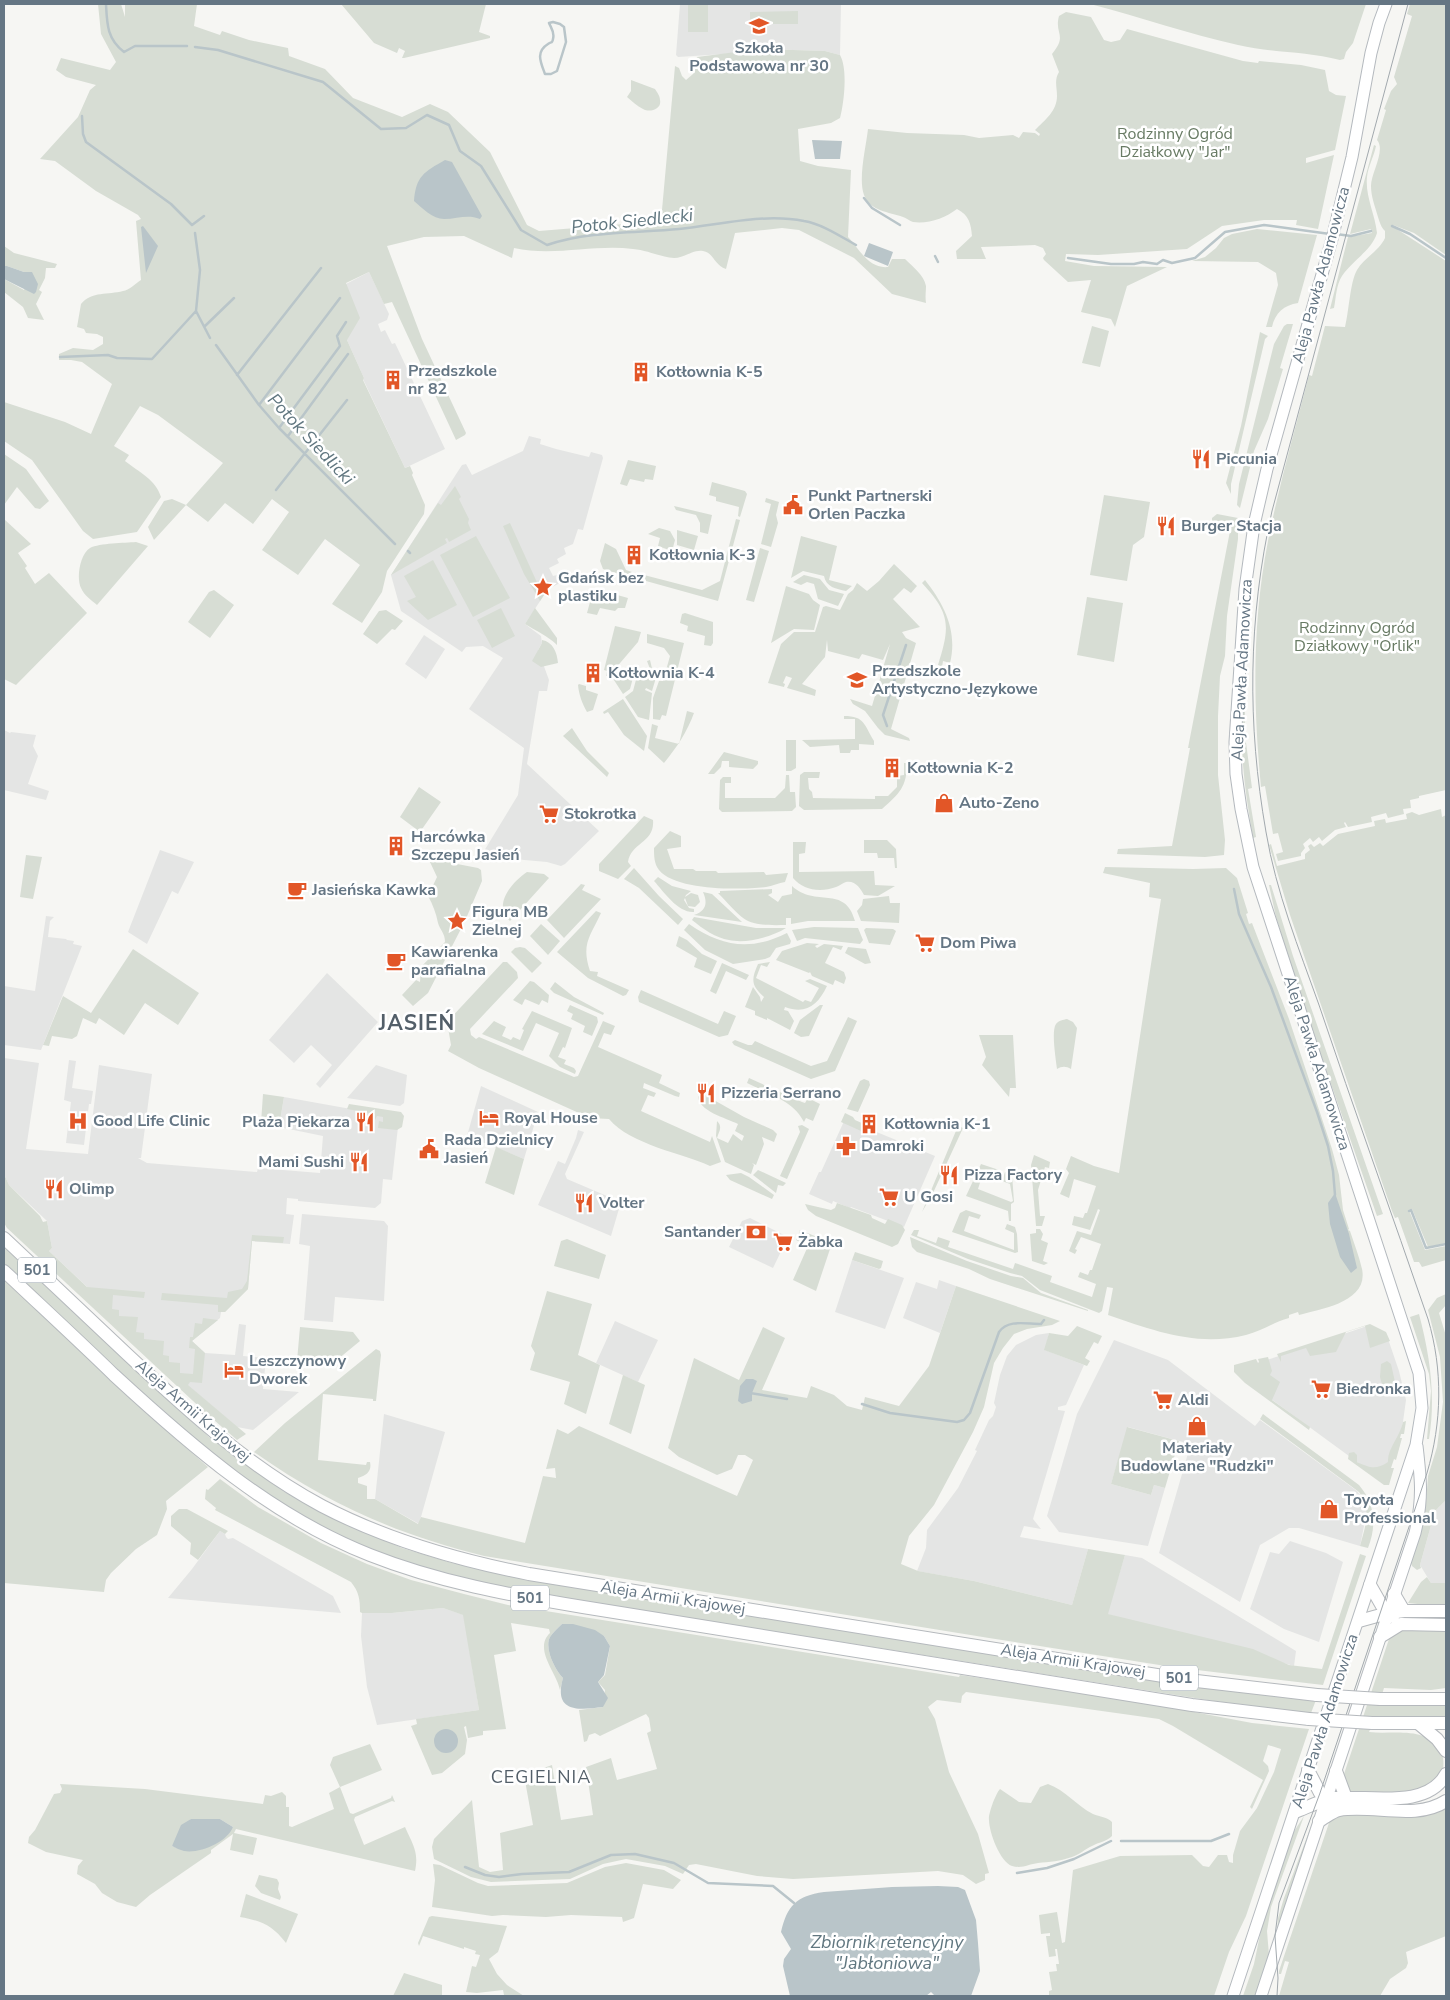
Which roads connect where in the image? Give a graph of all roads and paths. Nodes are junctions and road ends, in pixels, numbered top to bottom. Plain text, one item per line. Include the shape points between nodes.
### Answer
1 (1386, 4) edge
2 (4, 1238) edge
3 (4, 1271) edge
4 (1416, 1445) junction
5 (1370, 1585) junction
6 (1394, 1594) junction
7 (1446, 1611) edge
8 (1388, 1613) junction
9 (1402, 1617) junction
10 (1358, 1621) junction
11 (1446, 1625) edge
12 (1380, 1637) junction
13 (1443, 1698) edge
14 (1446, 1723) edge
15 (1418, 1724) junction
16 (1446, 1751) edge
17 (1308, 1770) junction
18 (1336, 1771) junction
19 (1446, 1774) edge
20 (1346, 1798) junction
21 (1326, 1800) junction
22 (1446, 1801) edge
23 (1338, 1810) junction
24 (1295, 1812) junction
25 (1319, 1821) junction
26 (1233, 1996) edge
27 (1261, 1996) edge

1 - 4 main road, Aleja Pawła Adamowicza via 1371,52 1352,157 1332,239 1261,492 1244,590 1236,774 1246,837 1261,894 1419,1373 1422,1408
2 - 13 main road, Aleja Armii Krajowej / 501, bridge via 230,1446 320,1505 401,1541 537,1576 1188,1680 1317,1695
3 - 15 main road, Aleja Armii Krajowej / 501, bridge via 192,1446 230,1476 311,1527 368,1555 411,1570 484,1590 592,1609 1183,1703 1309,1719
4 - 5 main road, Aleja Pawła Adamowicza
4 - 6 main road, Aleja Pawła Adamowicza via 1422,1499 1415,1533
5 - 8 main road
5 - 10 main road, Aleja Pawła Adamowicza
6 - 8 main road, Aleja Pawła Adamowicza
6 - 9 main road
7 - 9 main road
8 - 9 main road
8 - 10 main road
8 - 12 main road, Aleja Pawła Adamowicza
9 - 11 main road
9 - 12 main road
10 - 17 main road, Aleja Pawła Adamowicza
12 - 18 main road, Aleja Pawła Adamowicza
14 - 15 main road, Aleja Armii Krajowej / 501
15 - 16 main road
17 - 21 main road
17 - 24 main road, Aleja Pawła Adamowicza
18 - 20 main road
18 - 21 main road, Aleja Pawła Adamowicza
19 - 20 main road via 1437,1788 1420,1795
20 - 21 main road
21 - 23 main road
21 - 24 main road
21 - 25 main road, Aleja Pawła Adamowicza
22 - 23 main road via 1423,1810
23 - 25 main road
24 - 26 main road, Aleja Pawła Adamowicza
25 - 27 main road, Aleja Pawła Adamowicza

